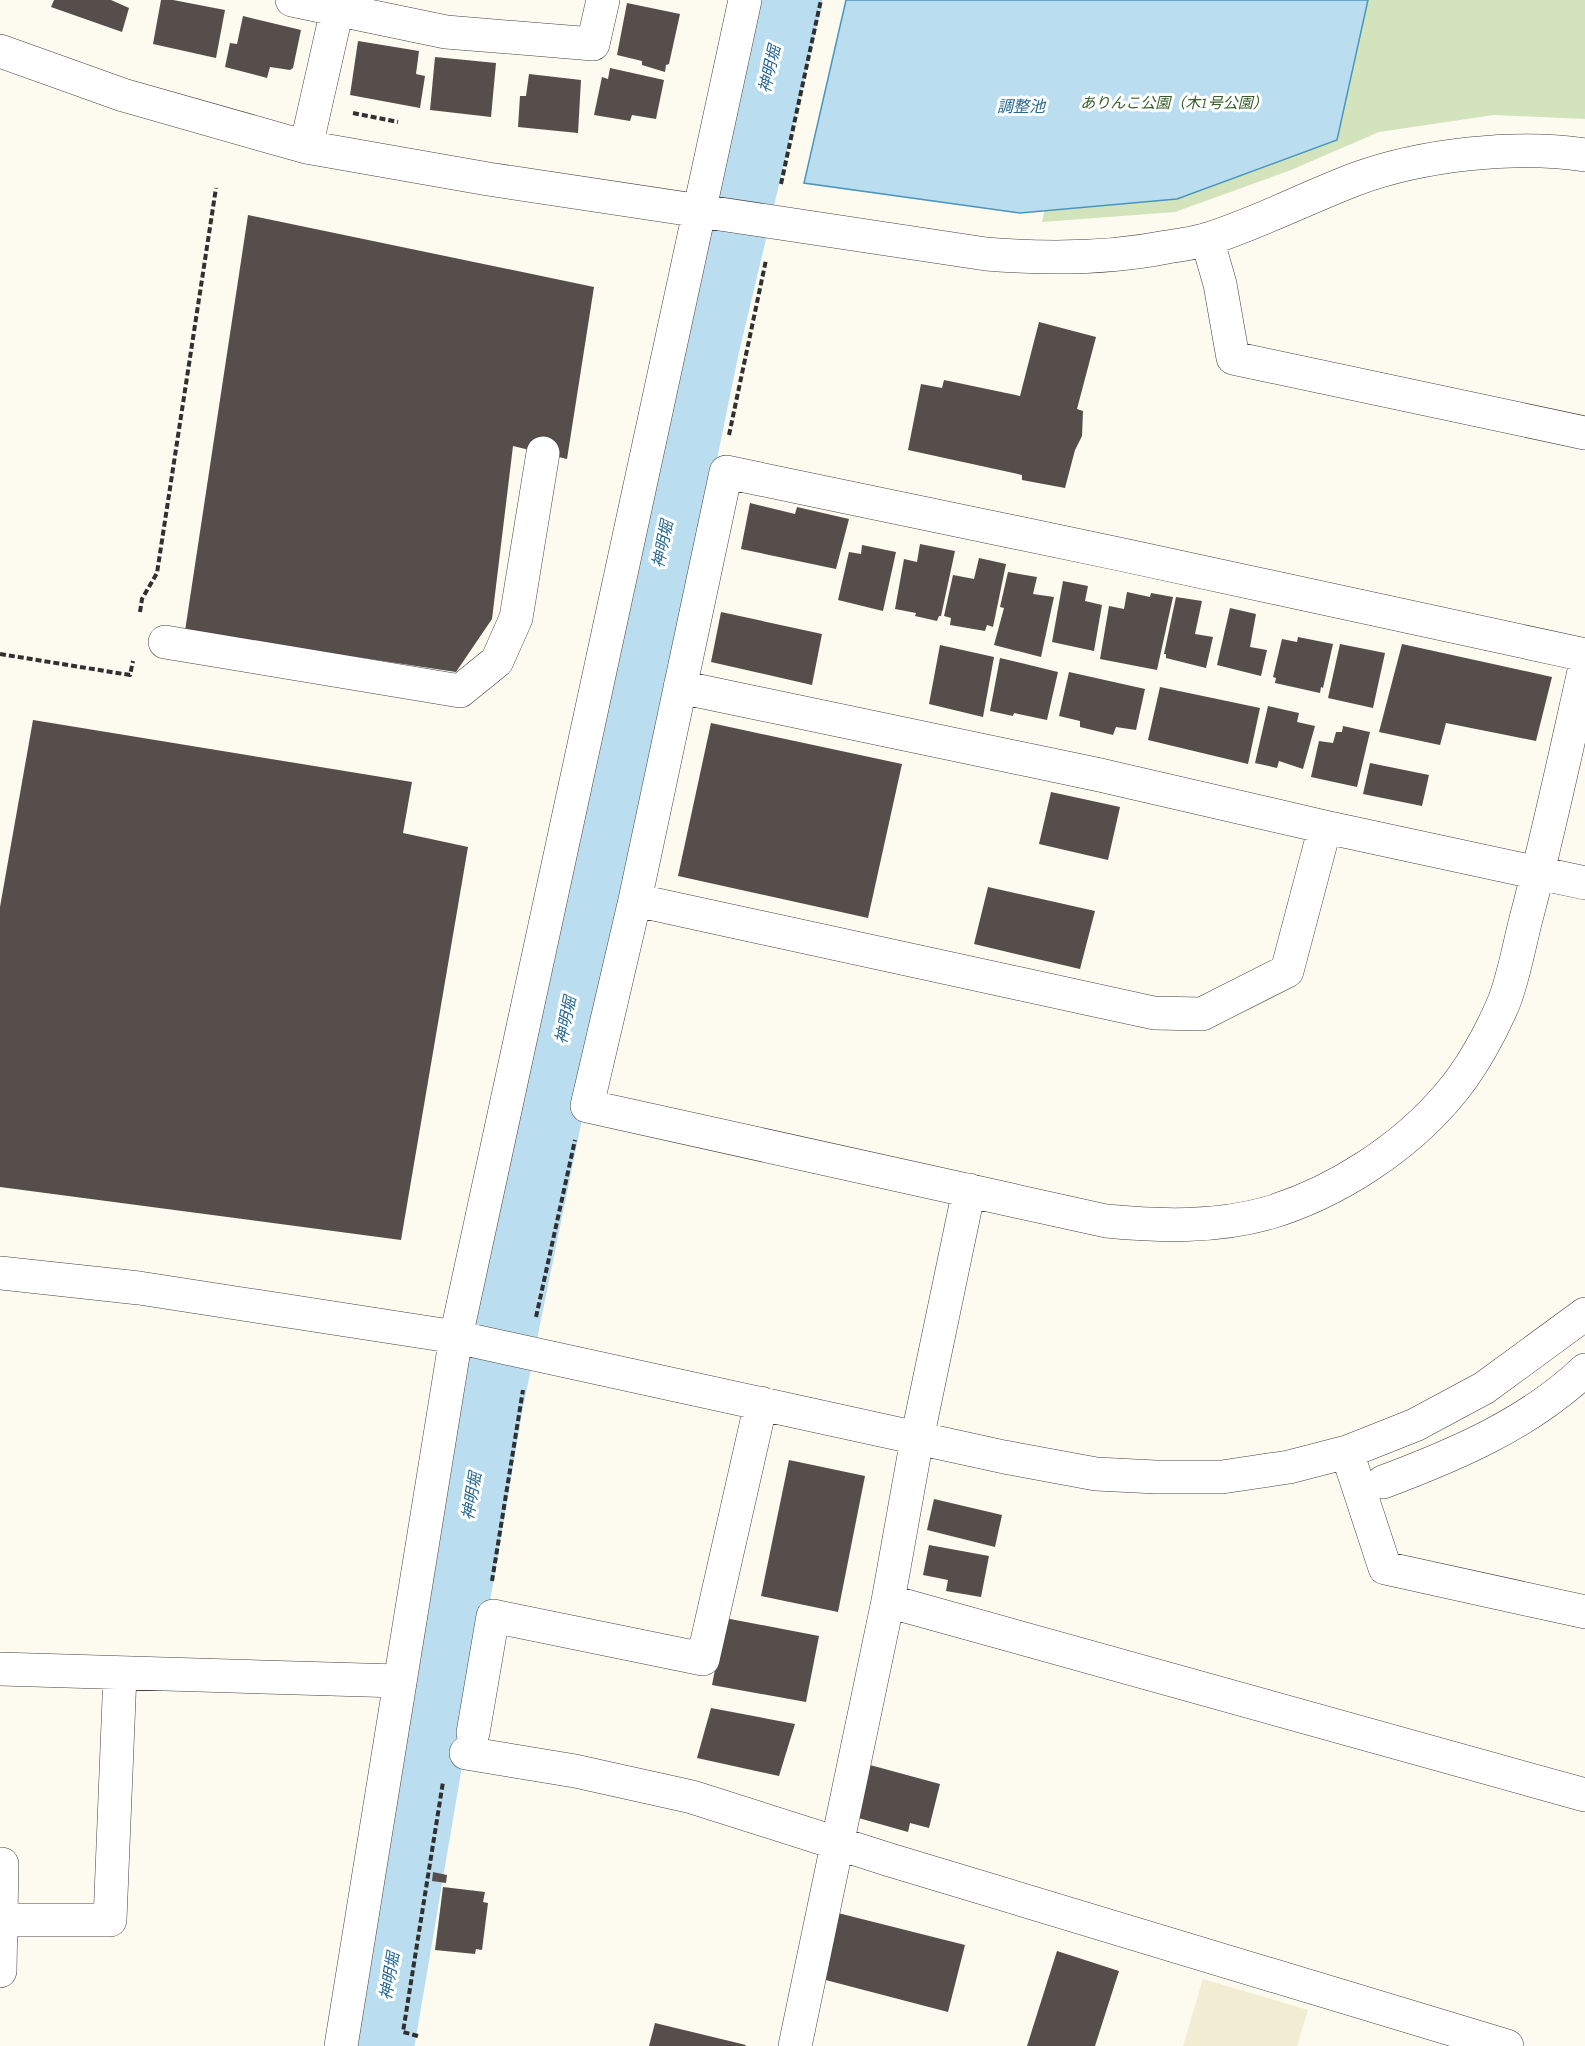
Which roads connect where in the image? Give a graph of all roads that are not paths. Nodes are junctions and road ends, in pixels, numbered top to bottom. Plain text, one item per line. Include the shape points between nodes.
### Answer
1 (292, 0) edge
2 (603, 0) edge
3 (745, 0) edge
4 (337, 10) junction
5 (0, 51) edge
6 (306, 147) junction
7 (1585, 155) edge
8 (710, 211) junction
9 (1207, 240) junction
10 (1585, 433) edge
11 (543, 453) dead end
12 (165, 642) dead end
13 (1585, 655) edge
14 (1585, 667) edge
15 (680, 687) junction
16 (1325, 827) junction
17 (1539, 872) junction
18 (1585, 883) edge
19 (635, 900) junction
20 (969, 1190) junction
21 (0, 1273) edge
22 (1585, 1314) edge
23 (466, 1339) junction
24 (1585, 1370) edge
25 (761, 1403) junction
26 (916, 1439) junction
27 (1347, 1452) junction
28 (1383, 1482) dead end
29 (888, 1601) junction
30 (1585, 1612) edge
31 (0, 1669) edge
32 (120, 1674) junction
33 (399, 1681) junction
34 (1585, 1795) edge
35 (836, 1844) junction
36 (2, 1864) dead end
37 (2, 1920) junction
38 (0, 1971) edge
39 (341, 2046) edge
40 (795, 2046) edge
41 (1507, 2046) edge

1 - 4 street
2 - 4 street via 593,44 446,32
3 - 8 street
4 - 6 street
5 - 6 street via 123,95
6 - 8 street via 488,179
7 - 9 street via 1500,152 1400,167 1356,179
8 - 9 street via 1032,258 1089,258
8 - 23 street
9 - 10 street via 1220,284 1233,358
11 - 12 street via 516,618 497,661 460,691
13 - 15 street via 726,472
14 - 17 street
15 - 16 street via 1088,772
15 - 19 street
16 - 17 street
16 - 19 street via 1287,971 1202,1014 1154,1013
17 - 18 street
17 - 20 street via 1504,1001 1475,1057 1449,1096 1405,1138 1355,1175 1267,1213 1204,1224 1106,1221
19 - 20 street via 587,1106
20 - 26 street
21 - 23 street via 139,1288
22 - 27 street via 1484,1388 1415,1425
23 - 25 street
23 - 33 street
24 - 28 street via 1526,1416 1465,1450
25 - 26 street
25 - 35 street via 703,1659 494,1616 470,1743 575,1772 693,1797
26 - 27 street via 1096,1474 1156,1477 1222,1476 1289,1467
26 - 29 street
27 - 30 street via 1385,1568
29 - 34 street
29 - 35 street
31 - 32 street
32 - 33 street
32 - 37 street via 110,1920
33 - 39 street
35 - 40 street
35 - 41 street
36 - 37 street
37 - 38 street

